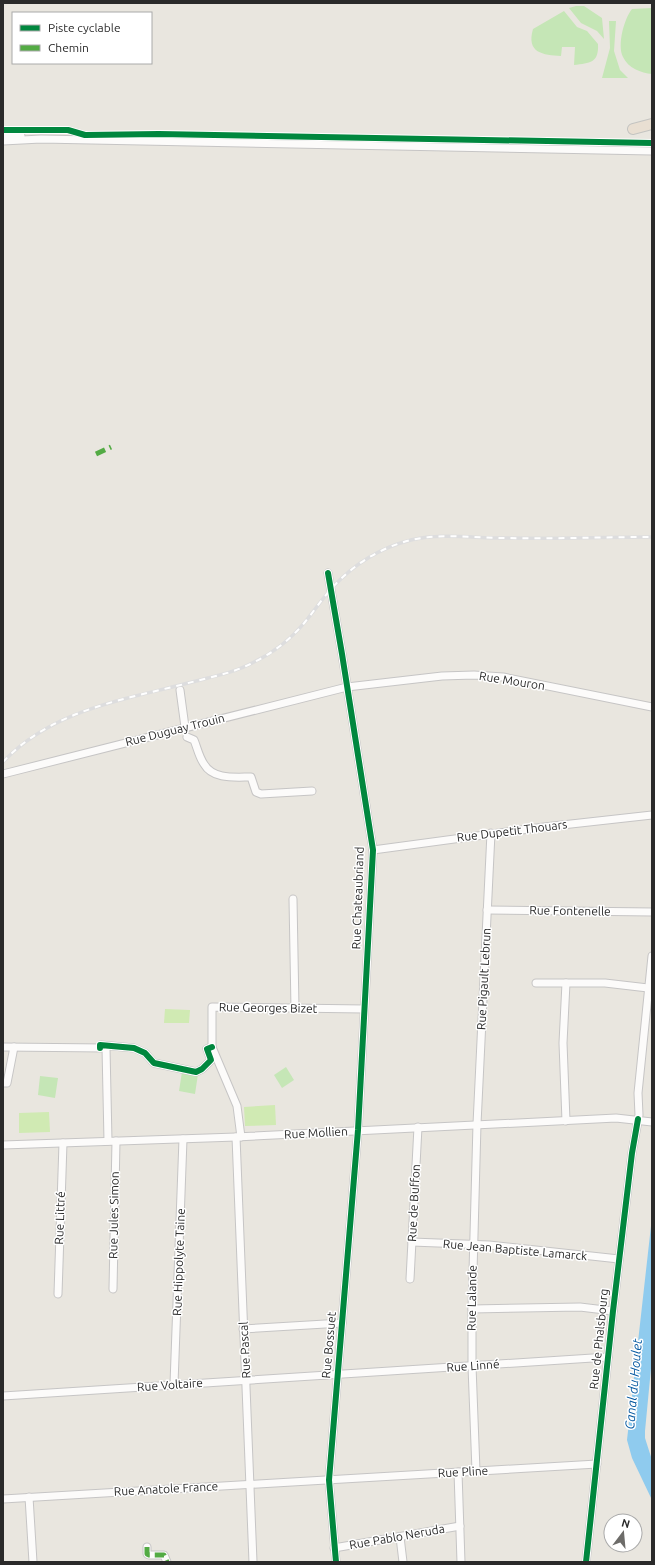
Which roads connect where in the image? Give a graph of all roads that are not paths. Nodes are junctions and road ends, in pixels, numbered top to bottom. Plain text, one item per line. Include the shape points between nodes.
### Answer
1 (652, 125) edge
2 (633, 128) dead end
3 (3, 135) edge
4 (42, 139) junction
5 (3, 141) edge
6 (652, 151) edge
7 (328, 573) dead end
8 (347, 687) junction
9 (180, 690) dead end
10 (652, 707) edge
11 (185, 727) junction
12 (187, 737) dead end
13 (3, 774) edge
14 (312, 791) dead end
15 (652, 815) edge
16 (491, 833) junction
17 (373, 850) junction
18 (292, 899) dead end
19 (487, 910) junction
20 (652, 912) edge
21 (652, 956) edge
22 (536, 983) dead end
23 (566, 983) junction
24 (648, 988) junction
25 (295, 1009) junction
26 (364, 1009) junction
27 (3, 1047) edge
28 (14, 1047) junction
29 (212, 1047) junction
30 (103, 1048) junction
31 (3, 1083) edge
32 (638, 1119) junction
33 (566, 1120) junction
34 (652, 1122) edge
35 (477, 1124) junction
36 (418, 1127) junction
37 (358, 1130) junction
38 (238, 1137) junction
39 (183, 1139) junction
40 (116, 1141) junction
41 (108, 1142) junction
42 (63, 1143) junction
43 (3, 1145) edge
44 (412, 1242) junction
45 (474, 1244) junction
46 (619, 1260) junction
47 (410, 1279) dead end
48 (113, 1289) dead end
49 (58, 1294) dead end
50 (472, 1310) junction
51 (612, 1311) junction
52 (342, 1323) junction
53 (243, 1329) junction
54 (608, 1357) junction
55 (472, 1366) junction
56 (337, 1374) junction
57 (246, 1380) junction
58 (174, 1384) junction
59 (3, 1396) edge
60 (597, 1464) junction
61 (476, 1471) junction
62 (458, 1472) junction
63 (329, 1480) junction
64 (250, 1484) junction
65 (29, 1497) junction
66 (3, 1499) edge
67 (460, 1526) junction
68 (400, 1536) junction
69 (147, 1547) dead end
70 (334, 1548) junction
71 (33, 1562) edge
72 (167, 1562) edge
73 (253, 1562) edge
74 (336, 1562) edge
75 (403, 1562) edge
76 (461, 1562) edge
77 (586, 1562) edge

1 - 2 highway
3 - 4 street
4 - 5 street
4 - 6 street
7 - 8 street, Rue Chateaubriand
8 - 10 street, Rue Mouron via 442,676 486,675
8 - 11 street, Rue Duguay Trouin
8 - 17 street, Rue Chateaubriand
9 - 11 street
11 - 13 street, Rue Duguay Trouin
12 - 14 street via 194,740 208,768 224,777 251,777 256,792 261,794
15 - 16 street, Rue Dupetit Thouars
16 - 17 street, Rue Dupetit Thouars
16 - 19 street, Rue Pigault Lebrun
17 - 26 street, Rue Chateaubriand
18 - 25 street
19 - 20 street, Rue Fontenelle
19 - 35 street, Rue Pigault Lebrun
21 - 24 street, Rue de Phalsbourg
22 - 23 street
23 - 24 street
23 - 33 street via 563,1043
24 - 32 street, Rue de Phalsbourg
25 - 26 street, Rue Georges Bizet
25 - 29 street, Rue Georges Bizet via 212,1008
26 - 37 street, Rue Chateaubriand
27 - 28 street
28 - 30 street
28 - 31 street via 7,1083
29 - 30 street via 207,1049 211,1060 196,1072 154,1063 145,1053 134,1048 100,1045
29 - 38 street, Rue Georges Bizet via 237,1106
30 - 41 street
32 - 33 street, Rue Mollien
32 - 34 street, Rue Mollien
32 - 46 street, Rue de Phalsbourg via 633,1141
33 - 35 street, Rue Mollien
35 - 36 street, Rue Mollien
35 - 45 street, Rue Lalande
36 - 37 street, Rue Mollien
36 - 44 street, Rue de Buffon
37 - 38 street, Rue Mollien
37 - 52 street, Rue Bossuet
38 - 39 street, Rue Mollien
38 - 53 street, Rue Pascal
39 - 40 street, Rue Mollien
39 - 58 street, Rue Hippolyte Taine
40 - 41 street, Rue Mollien
40 - 48 street, Rue Jules Simon
41 - 42 street, Rue Mollien
42 - 43 street, Rue Mollien
42 - 49 street, Rue Littré
44 - 45 street, Rue Jean Baptiste Lamarck
44 - 47 street, Rue de Buffon
45 - 46 street, Rue Jean Baptiste Lamarck
45 - 50 street, Rue Lalande
46 - 51 street, Rue de Phalsbourg
50 - 51 street via 580,1307
50 - 55 street, Rue Lalande
51 - 54 street, Rue de Phalsbourg
52 - 53 street
52 - 56 street, Rue Bossuet
53 - 57 street, Rue Pascal
54 - 55 street, Rue Linné
54 - 60 street, Rue de Phalsbourg
55 - 56 street, Rue Linné
55 - 61 street, Rue Lalande
56 - 57 street, Rue Voltaire
56 - 63 street, Rue Bossuet
57 - 58 street, Rue Voltaire
57 - 64 street, Rue Pascal
58 - 59 street, Rue Voltaire
60 - 61 street, Rue Pline
60 - 77 street, Rue de Phalsbourg
61 - 62 street, Rue Pline
62 - 63 street, Rue Pline
62 - 67 street
63 - 64 street, Rue Anatole France
63 - 70 street, Rue Bossuet
64 - 65 street, Rue Anatole France
64 - 73 street, Rue Pascal
65 - 66 street, Rue Anatole France
65 - 71 street
67 - 68 street, Rue Pablo Neruda
67 - 76 street
68 - 70 street, Rue Pablo Neruda
68 - 75 street
69 - 72 street via 147,1554 164,1555
70 - 74 street, Rue Bossuet

